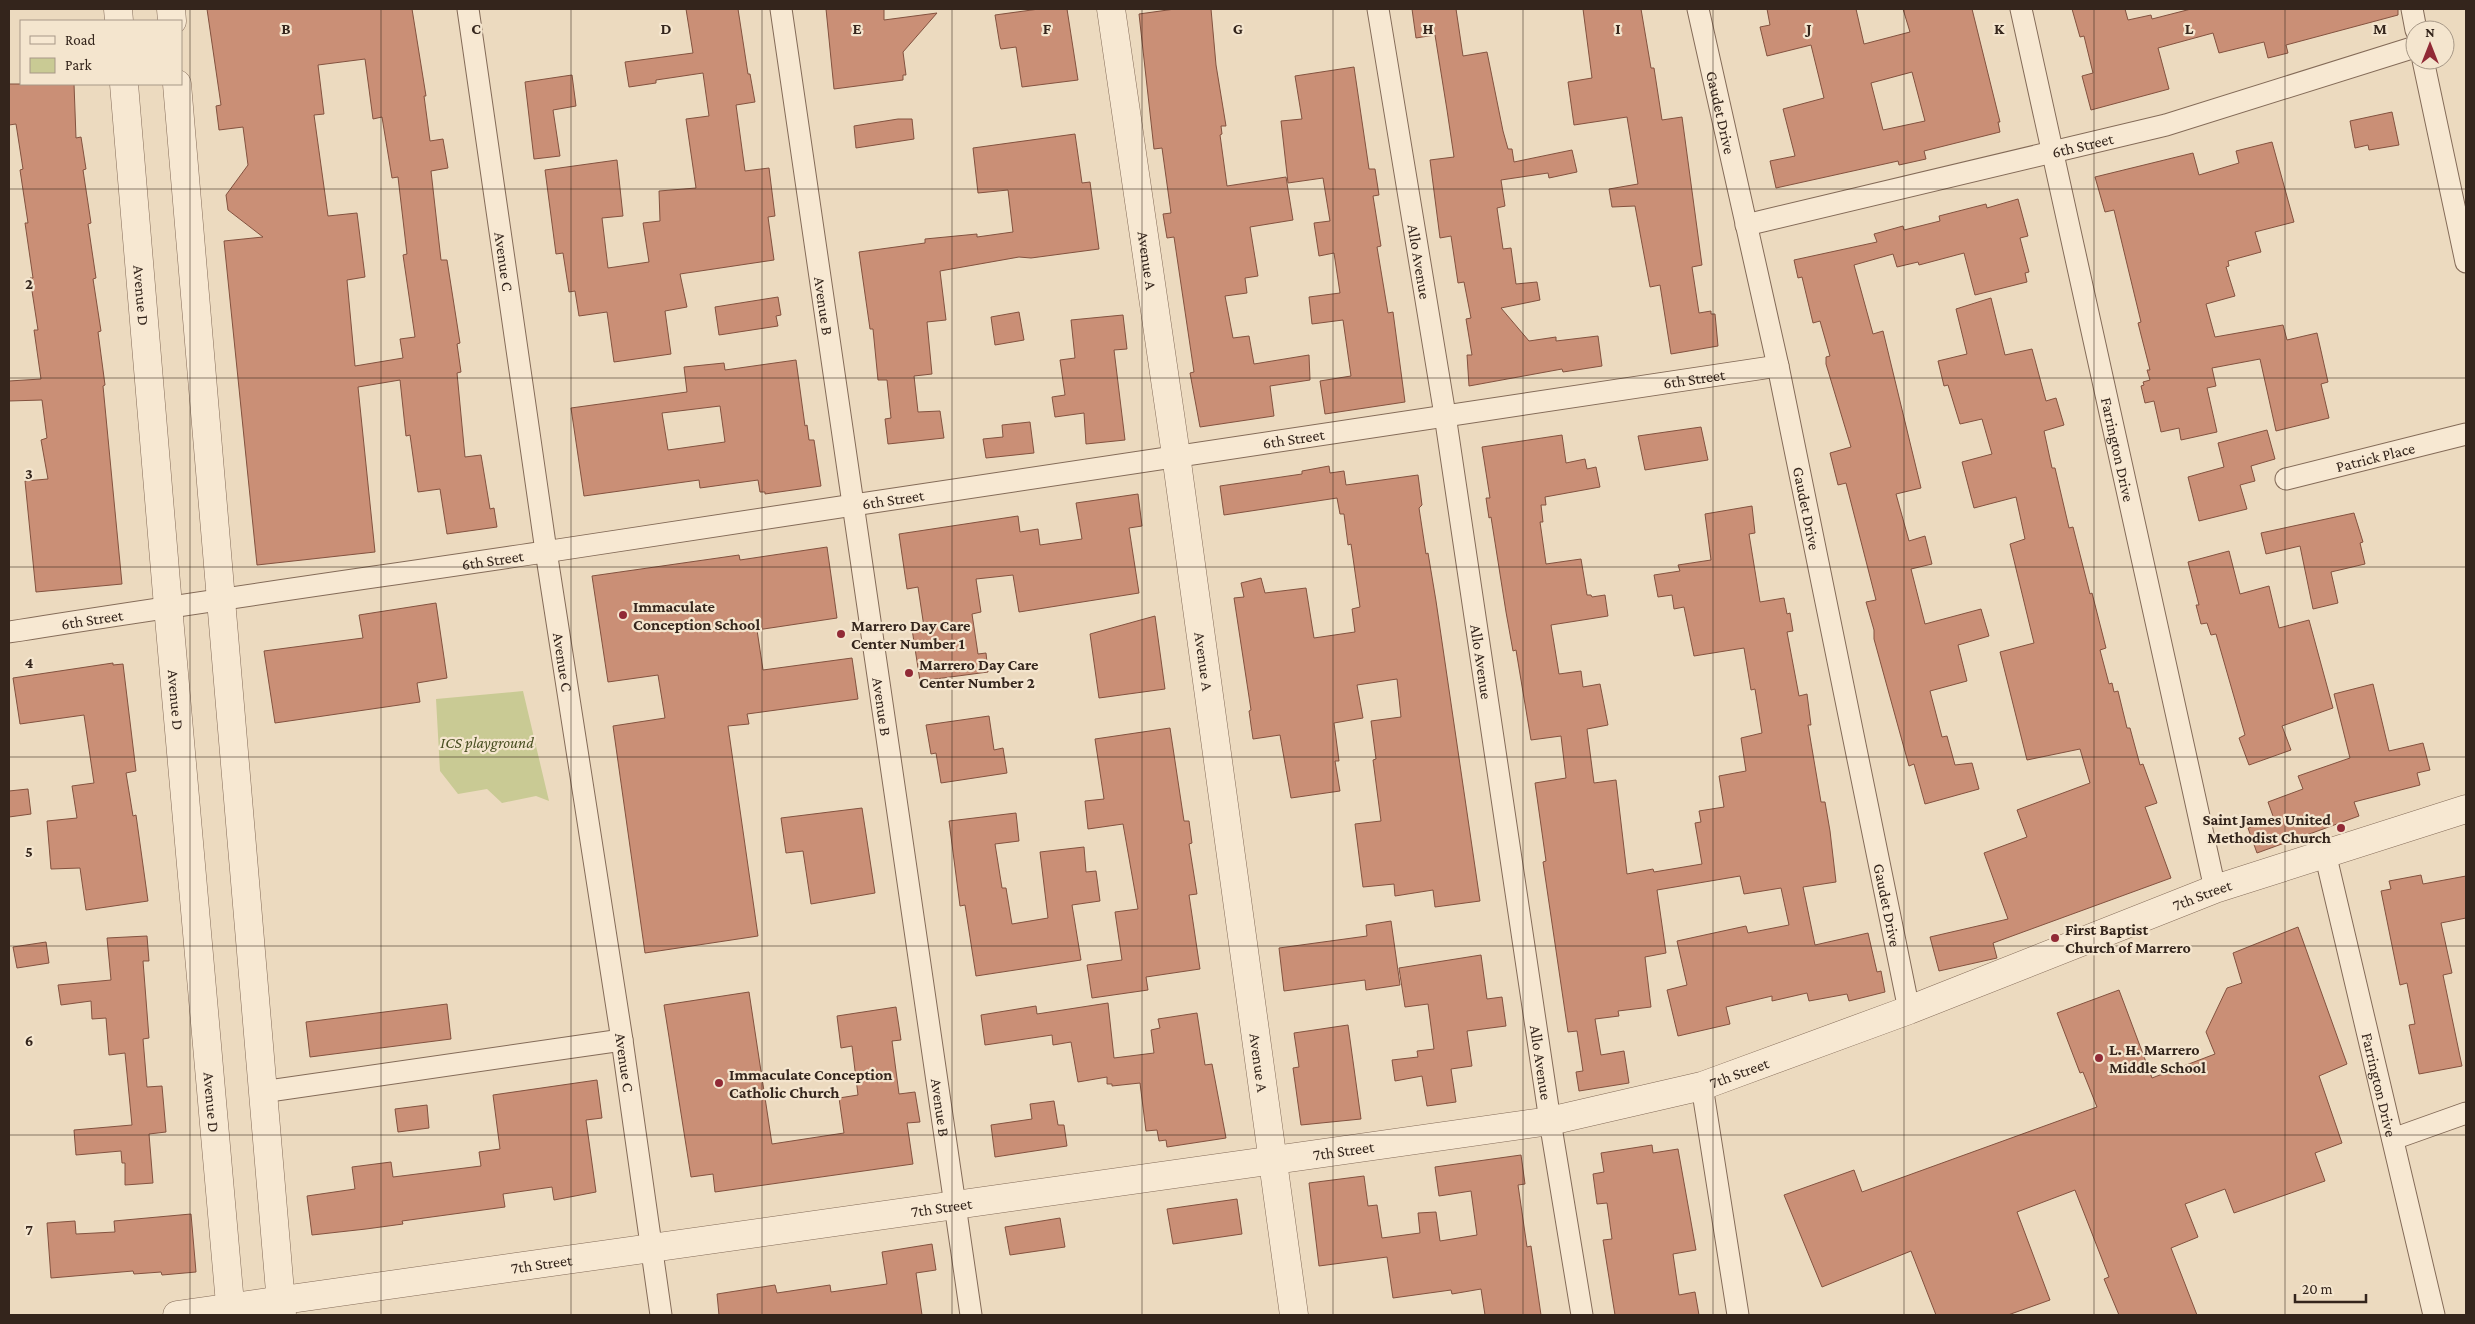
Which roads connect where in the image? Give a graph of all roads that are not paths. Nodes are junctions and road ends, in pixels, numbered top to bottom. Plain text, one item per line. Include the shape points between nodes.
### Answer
1 (468, 9) edge
2 (781, 9) edge
3 (1111, 9) edge
4 (1378, 9) edge
5 (1698, 9) edge
6 (2021, 9) edge
7 (2405, 50) edge
8 (2425, 70) edge
9 (124, 85) edge
10 (177, 85) edge
11 (2053, 152) junction
12 (1746, 225) junction
13 (2466, 262) edge
14 (1778, 366) junction
15 (1445, 415) junction
16 (2466, 434) edge
17 (1176, 455) junction
18 (2286, 479) dead end
19 (854, 505) junction
20 (546, 552) junction
21 (220, 598) junction
22 (168, 606) junction
23 (9, 632) edge
24 (2466, 809) edge
25 (2325, 853) junction
26 (2215, 890) junction
27 (1909, 1010) junction
28 (622, 1040) junction
29 (1702, 1086) junction
30 (262, 1092) junction
31 (2466, 1113) edge
32 (1550, 1121) junction
33 (2394, 1139) junction
34 (1271, 1160) junction
35 (955, 1204) junction
36 (650, 1249) junction
37 (281, 1308) edge
38 (231, 1311) edge
39 (177, 1315) edge
40 (660, 1315) edge
41 (971, 1315) edge
42 (1294, 1315) edge
43 (1582, 1315) edge
44 (1738, 1315) edge
45 (2434, 1315) edge

1 - 20 street, Avenue C
2 - 19 street, Avenue B
3 - 17 street, Avenue A
4 - 15 street, Allo Avenue
5 - 12 street, Gaudet Drive
6 - 11 street, Farrington Drive
7 - 11 street, 6th Street via 2166,125
8 - 13 street
9 - 22 street, Avenue D
10 - 21 street
11 - 12 street, 6th Street
11 - 26 street, Farrington Drive
12 - 14 street, Gaudet Drive
14 - 15 street, 6th Street
14 - 27 street, Gaudet Drive
15 - 17 street, 6th Street
15 - 32 street, Allo Avenue
16 - 18 street, Patrick Place
17 - 19 street, 6th Street
17 - 34 street, Avenue A
19 - 20 street, 6th Street
19 - 35 street, Avenue B
20 - 21 street, 6th Street
20 - 28 street, Avenue C
21 - 22 street, 6th Street
21 - 30 street
22 - 23 street, 6th Street
22 - 38 street, Avenue D
24 - 25 street, 7th Street
25 - 26 street, 7th Street
25 - 33 street, Farrington Drive
26 - 27 street, 7th Street
27 - 29 street, 7th Street
28 - 30 street
28 - 36 street, Avenue C
29 - 32 street, 7th Street
29 - 44 street
30 - 37 street
31 - 33 street
32 - 34 street, 7th Street
32 - 43 street, Allo Avenue
33 - 45 street, Farrington Drive
34 - 35 street, 7th Street
34 - 42 street, Avenue A
35 - 36 street, 7th Street
35 - 41 street, Avenue B
36 - 37 street, 7th Street
36 - 40 street, Avenue C
37 - 38 street, 7th Street
38 - 39 street, 7th Street

